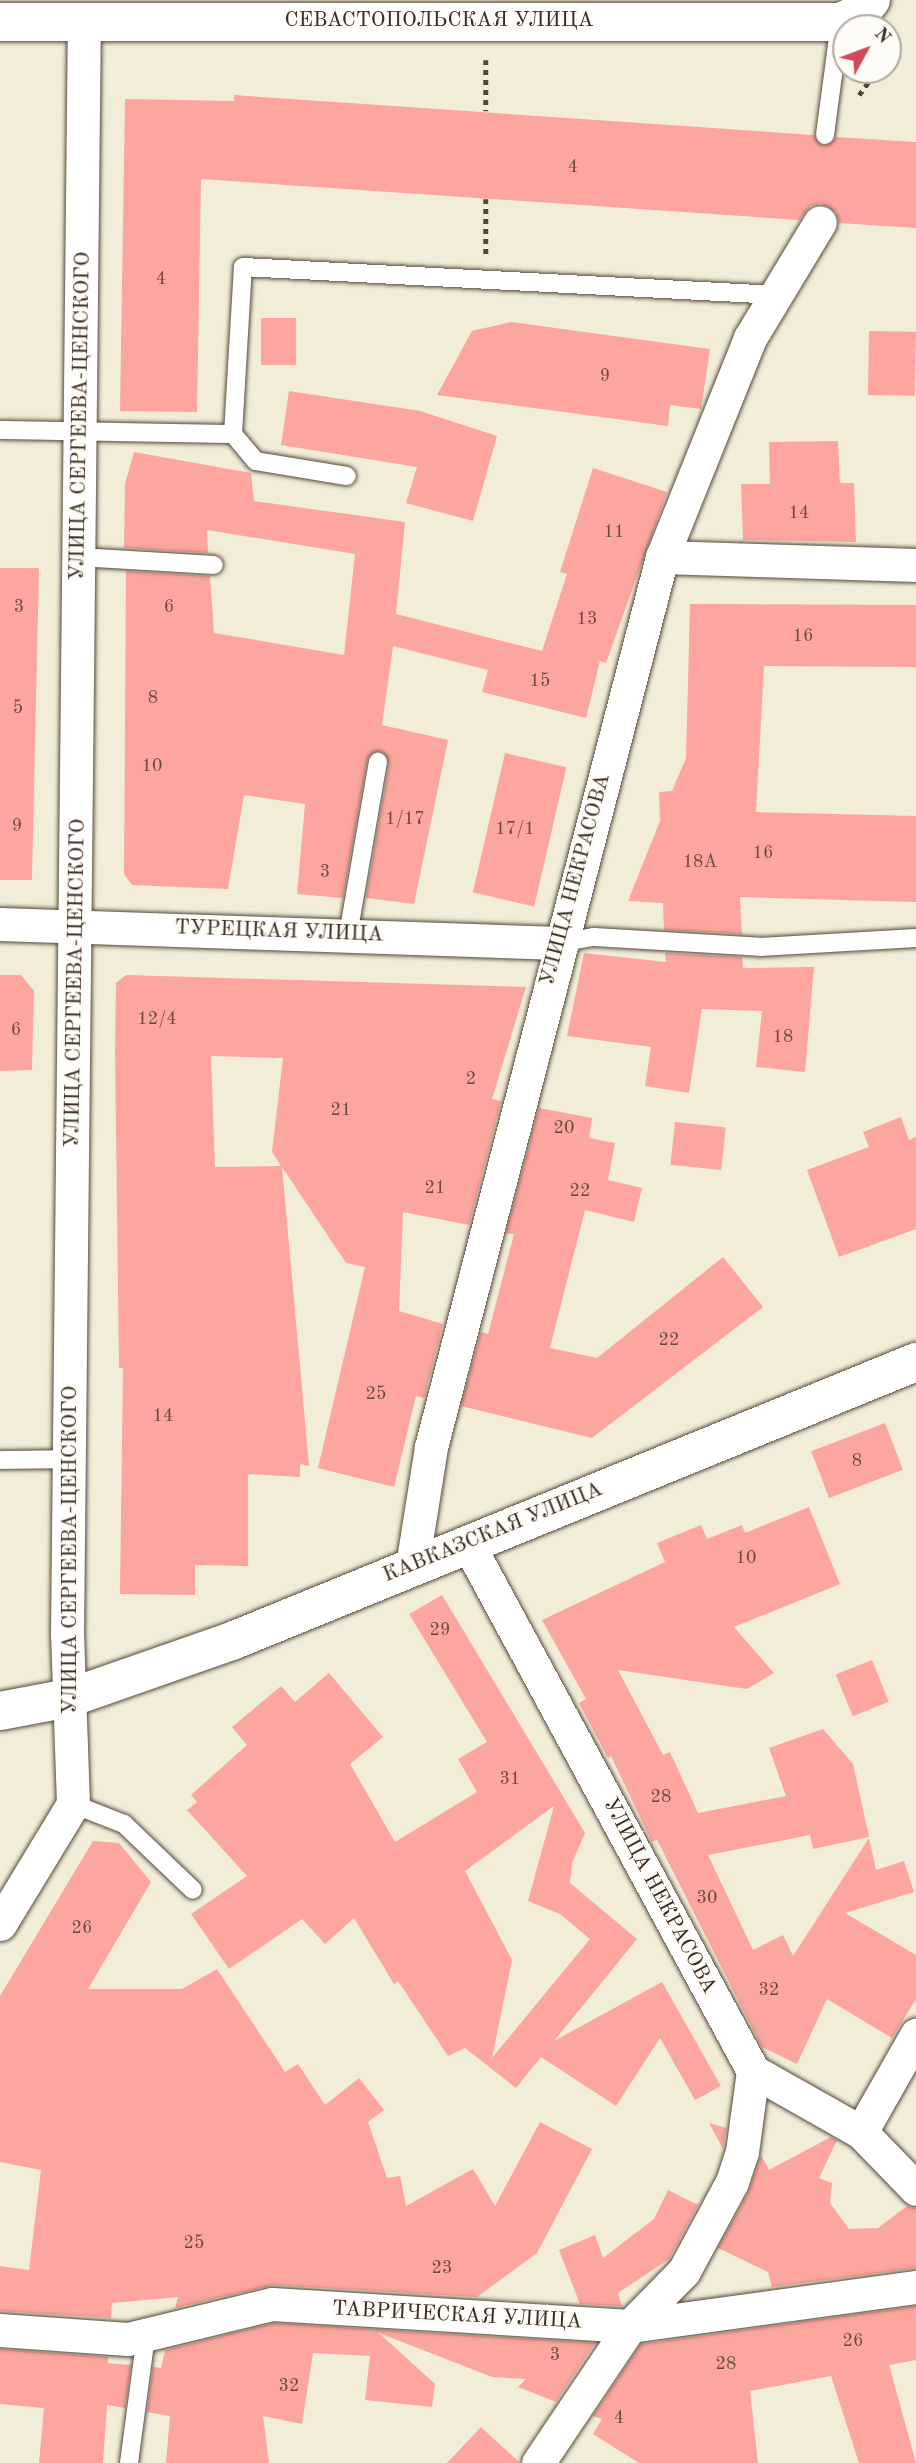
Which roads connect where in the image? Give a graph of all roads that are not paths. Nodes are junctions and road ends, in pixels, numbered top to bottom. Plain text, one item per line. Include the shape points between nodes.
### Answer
1 (871, 0) edge
2 (858, 14) edge
3 (84, 21) junction
4 (0, 22) edge
5 (832, 22) edge
6 (832, 78) edge
7 (824, 135) dead end
8 (820, 222) dead end
9 (776, 295) junction
10 (0, 430) edge
11 (81, 432) junction
12 (233, 434) junction
13 (347, 476) dead end
14 (79, 557) junction
15 (662, 557) junction
16 (214, 565) dead end
17 (916, 565) edge
18 (377, 762) dead end
19 (0, 924) edge
20 (77, 924) junction
21 (348, 935) junction
22 (916, 938) edge
23 (559, 943) junction
24 (916, 1362) edge
25 (71, 1459) junction
26 (0, 1460) edge
27 (467, 1542) junction
28 (412, 1566) junction
29 (69, 1698) junction
30 (0, 1711) edge
31 (73, 1804) junction
32 (193, 1890) dead end
33 (0, 1924) edge
34 (916, 2035) edge
35 (753, 2071) junction
36 (860, 2132) junction
37 (916, 2189) edge
38 (916, 2287) edge
39 (630, 2326) junction
40 (0, 2330) edge
41 (146, 2336) junction
42 (128, 2463) edge
43 (538, 2463) edge

1 - 2 main road
3 - 4 main road, СЕВАСТОПОЛЬСКАЯ УЛИЦА
3 - 5 main road, СЕВАСТОПОЛЬСКАЯ УЛИЦА
3 - 11 street, УЛИЦА СЕРГЕЕВА-ЦЕНСКОГО
6 - 7 lane
8 - 9 street, УЛИЦА НЕКРАСОВА
9 - 12 lane via 243,267
9 - 15 street, УЛИЦА НЕКРАСОВА via 750,338
10 - 11 lane
11 - 12 lane
11 - 14 street, УЛИЦА СЕРГЕЕВА-ЦЕНСКОГО
12 - 13 lane via 256,461
14 - 16 lane
14 - 20 street, УЛИЦА СЕРГЕЕВА-ЦЕНСКОГО
15 - 17 street
15 - 23 street, УЛИЦА НЕКРАСОВА
18 - 21 lane
19 - 20 street, ТУРЕЦКАЯ УЛИЦА
20 - 21 street, ТУРЕЦКАЯ УЛИЦА
20 - 25 street, УЛИЦА СЕРГЕЕВА-ЦЕНСКОГО
21 - 23 street, ТУРЕЦКАЯ УЛИЦА
22 - 23 lane via 760,947 594,937
23 - 28 street, УЛИЦА НЕКРАСОВА via 431,1447
24 - 27 main road, КАВКАЗСКАЯ УЛИЦА
25 - 26 lane
25 - 29 street, УЛИЦА СЕРГЕЕВА-ЦЕНСКОГО
27 - 28 main road, КАВКАЗСКАЯ УЛИЦА
27 - 35 street, УЛИЦА НЕКРАСОВА
28 - 29 main road, КАВКАЗСКАЯ УЛИЦА via 232,1641
29 - 30 main road, КАВКАЗСКАЯ УЛИЦА
29 - 31 street, УЛИЦА СЕРГЕЕВА-ЦЕНСКОГО
31 - 32 lane via 124,1825
31 - 33 street
34 - 36 street
35 - 36 street
35 - 39 street via 742,2152 732,2182 684,2271
36 - 37 street
38 - 39 street, ТАВРИЧЕСКАЯ УЛИЦА
39 - 41 street, ТАВРИЧЕСКАЯ УЛИЦА via 272,2304
39 - 43 street
40 - 41 street, ТАВРИЧЕСКАЯ УЛИЦА via 99,2340
41 - 42 lane

